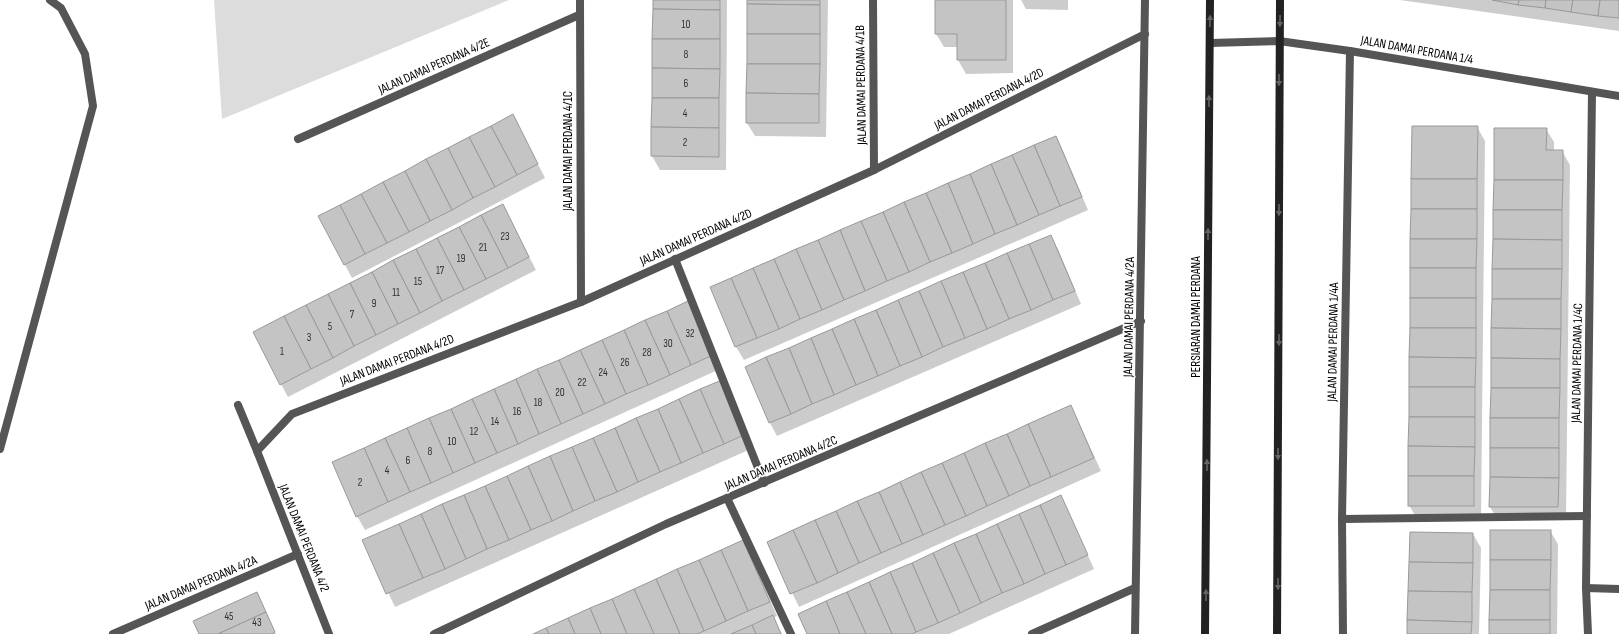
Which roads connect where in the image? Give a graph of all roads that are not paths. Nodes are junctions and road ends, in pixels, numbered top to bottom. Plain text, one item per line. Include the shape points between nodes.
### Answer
1 (50, 0) edge
2 (580, 0) edge
3 (873, 0) edge
4 (1145, 0) edge
5 (1210, 0) edge
6 (1280, 0) edge
7 (579, 15) junction
8 (1145, 34) junction
9 (1279, 41) junction
10 (1210, 43) junction
11 (1350, 50) junction
12 (1592, 92) junction
13 (1619, 96) edge
14 (298, 139) dead end
15 (874, 170) junction
16 (675, 259) junction
17 (581, 302) junction
18 (1141, 321) junction
19 (238, 405) dead end
20 (0, 449) edge
21 (257, 452) junction
22 (764, 483) junction
23 (727, 498) junction
24 (1587, 516) junction
25 (1342, 519) junction
26 (298, 554) junction
27 (1135, 588) junction
28 (1586, 588) junction
29 (1619, 589) edge
30 (113, 634) edge
31 (329, 634) edge
32 (434, 634) edge
33 (791, 634) edge
34 (1032, 634) edge
35 (1135, 634) edge
36 (1206, 634) edge
37 (1277, 634) edge
38 (1343, 634) edge
39 (1588, 634) edge

1 - 20 street via 61,8 85,54 93,106
2 - 7 street, JALAN DAMAI PERDANA 4/1C
3 - 15 street, JALAN DAMAI PERDANA 4/1B
4 - 8 street, JALAN DAMAI PERDANA 4/2A
10 -> 5 main road, PERSIARAN DAMAI PERDANA
6 -> 9 main road
7 - 14 street, JALAN DAMAI PERDANA 4/2E
7 - 17 street, JALAN DAMAI PERDANA 4/1C
8 - 15 street, JALAN DAMAI PERDANA 4/2D
8 - 18 street, JALAN DAMAI PERDANA 4/2A
9 - 10 street, JALAN DAMAI PERDANA 1/4
9 - 11 street, JALAN DAMAI PERDANA 1/4
9 -> 37 main road
36 -> 10 main road, PERSIARAN DAMAI PERDANA
11 - 12 street, JALAN DAMAI PERDANA 1/4
11 - 25 street, JALAN DAMAI PERDANA 1/4A
12 - 13 street, JALAN DAMAI PERDANA 1/4
12 - 24 street, JALAN DAMAI PERDANA 1/4C
15 - 16 street, JALAN DAMAI PERDANA 4/2D
16 - 17 street, JALAN DAMAI PERDANA 4/2D
16 - 22 street
17 - 21 street, JALAN DAMAI PERDANA 4/2D via 292,414
18 - 22 street, JALAN DAMAI PERDANA 4/2C
18 - 27 street, JALAN DAMAI PERDANA 4/2A
19 - 21 street, JALAN DAMAI PERDANA 4/2
21 - 26 street, JALAN DAMAI PERDANA 4/2
22 - 23 street, JALAN DAMAI PERDANA 4/2C
23 - 32 street, JALAN DAMAI PERDANA 4/2C via 666,524
23 - 33 street
24 - 25 street
24 - 28 street, JALAN DAMAI PERDANA 1/4C
25 - 38 street, JALAN DAMAI PERDANA 1/4A
26 - 30 street, JALAN DAMAI PERDANA 4/2A
26 - 31 street, JALAN DAMAI PERDANA 4/2
27 - 34 street
27 - 35 street, JALAN DAMAI PERDANA 4/2A
28 - 29 street
28 - 39 street, JALAN DAMAI PERDANA 1/4C

